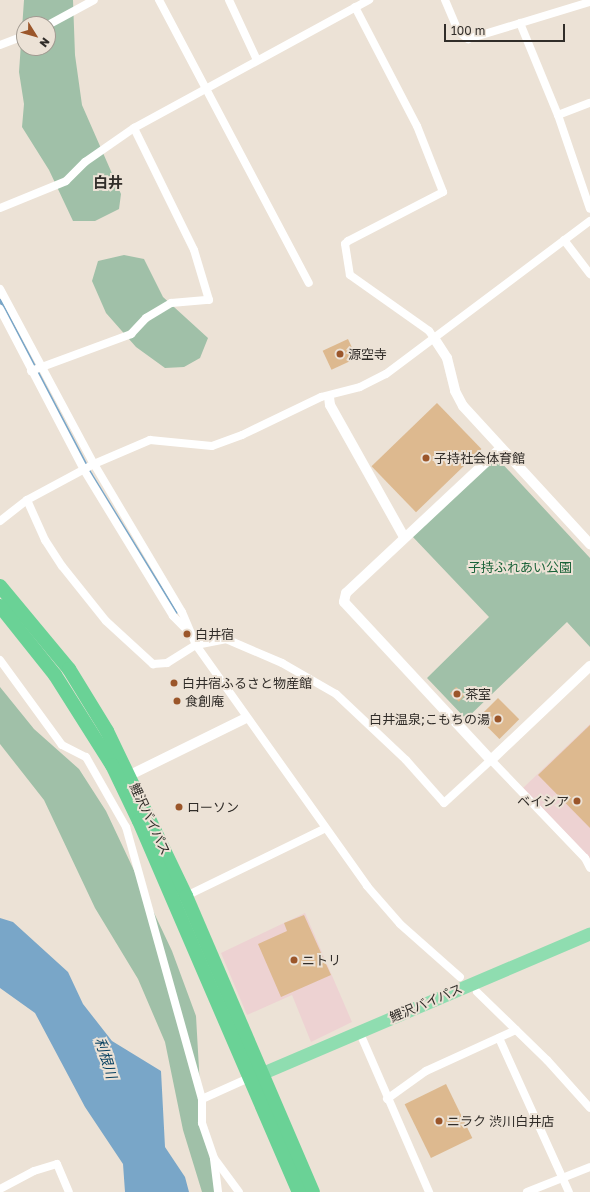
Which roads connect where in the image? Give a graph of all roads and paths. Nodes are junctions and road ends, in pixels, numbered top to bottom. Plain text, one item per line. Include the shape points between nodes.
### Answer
1 (94, 0) edge
2 (159, 0) edge
3 (229, 0) edge
4 (369, 0) edge
5 (445, 0) edge
6 (590, 2) edge
7 (355, 7) junction
8 (56, 21) edge
9 (520, 23) junction
10 (16, 39) edge
11 (0, 45) edge
12 (257, 60) junction
13 (207, 87) junction
14 (590, 103) edge
15 (558, 115) junction
16 (134, 128) junction
17 (0, 208) edge
18 (590, 209) edge
19 (590, 221) edge
20 (564, 240) junction
21 (590, 274) edge
22 (309, 283) dead end
23 (0, 288) edge
24 (0, 309) edge
25 (434, 338) junction
26 (37, 369) junction
27 (329, 397) junction
28 (501, 448) junction
29 (89, 467) junction
30 (27, 500) junction
31 (0, 521) edge
32 (404, 537) junction
33 (590, 544) edge
34 (0, 586) edge
35 (0, 606) edge
36 (196, 645) junction
37 (0, 660) edge
38 (590, 666) edge
39 (246, 718) junction
40 (491, 760) junction
41 (124, 777) junction
42 (324, 829) junction
43 (590, 868) edge
44 (186, 896) junction
45 (590, 933) edge
46 (460, 977) dead end
47 (477, 992) dead end
48 (516, 1030) junction
49 (359, 1031) junction
50 (499, 1038) junction
51 (256, 1076) junction
52 (387, 1098) junction
53 (202, 1099) junction
54 (590, 1108) edge
55 (214, 1158) junction
56 (590, 1167) edge
57 (563, 1177) junction
58 (0, 1189) edge
59 (69, 1192) edge
60 (218, 1192) edge
61 (239, 1192) edge
62 (299, 1192) edge
63 (313, 1192) edge
64 (429, 1192) edge
65 (527, 1192) edge
66 (569, 1192) edge

1 - 8 street
2 - 13 street
3 - 12 street
4 - 7 street
5 - 9 street via 458,31 468,39
6 - 9 street
7 - 12 street
7 - 25 street via 417,126 443,192 348,241 345,244 350,275 429,331
9 - 15 street
10 - 11 street
12 - 13 street
13 - 16 street
13 - 22 street
14 - 15 street
15 - 18 street
16 - 17 street via 85,162 66,181
16 - 26 street via 194,250 209,300 171,303 146,318 131,334
19 - 20 street
20 - 21 street
20 - 25 street
23 - 26 street
24 - 26 street
25 - 27 street via 386,374
25 - 28 street via 447,358 454,391 463,406
26 - 29 street
26 - 29 street
27 - 29 street via 321,397 242,436 212,446 150,440
27 - 32 street via 330,405
28 - 32 street
28 - 33 street
29 - 30 street
29 - 36 street via 161,575
30 - 31 street
30 - 36 street via 45,540 62,566 106,621 143,657 160,664
32 - 40 street via 346,593 344,602
34 - 41 highway, 鯉沢バイパス via 69,669 107,731
35 - 41 highway, 鯉沢バイパス via 55,674
36 - 39 street
36 - 40 street via 226,639 282,663 336,694 406,760 444,803
37 - 53 street via 62,745 86,757 126,827
38 - 40 street
39 - 41 street
39 - 42 street
40 - 43 street via 585,858
41 - 44 highway, 鯉沢バイパス
41 - 51 highway, 鯉沢バイパス
42 - 44 street
42 - 46 street via 367,886 400,924
44 - 51 highway, 鯉沢バイパス
45 - 49 main road, 鯉沢バイパス
47 - 48 street
48 - 50 street
48 - 54 street
49 - 51 main road, 鯉沢バイパス
49 - 52 street
50 - 52 street via 426,1071
50 - 57 street
51 - 53 street
51 - 62 highway, 鯉沢バイパス
51 - 63 highway, 鯉沢バイパス
52 - 64 street
53 - 55 street via 202,1122
55 - 60 street
55 - 61 street
56 - 57 street
57 - 65 street
57 - 66 street
58 - 59 street via 34,1171 56,1164

